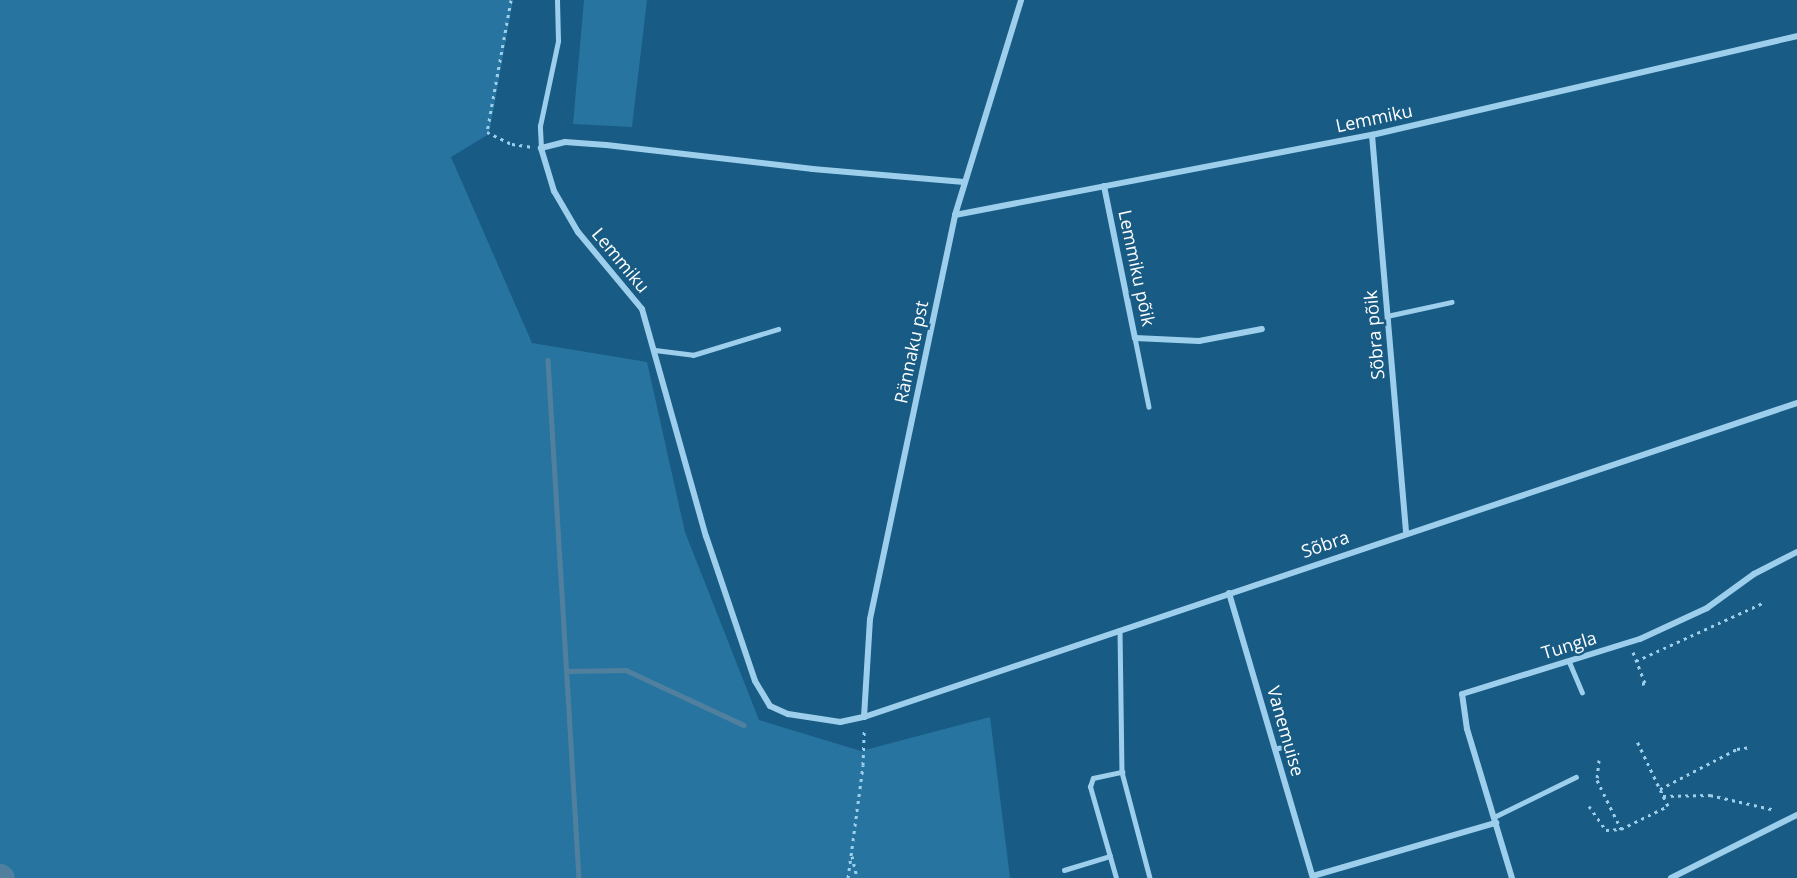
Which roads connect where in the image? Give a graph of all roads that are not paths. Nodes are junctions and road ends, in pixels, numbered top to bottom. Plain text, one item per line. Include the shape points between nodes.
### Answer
1 (557, 0) edge
2 (1021, 0) edge
3 (1797, 36) edge
4 (1372, 135) junction
5 (541, 148) junction
6 (964, 182) junction
7 (1104, 186) junction
8 (955, 214) junction
9 (1451, 302) dead end
10 (1388, 316) junction
11 (778, 329) dead end
12 (1262, 329) dead end
13 (1135, 338) junction
14 (655, 350) junction
15 (1797, 403) edge
16 (1149, 407) dead end
17 (1406, 532) junction
18 (1797, 552) edge
19 (1229, 593) junction
20 (1120, 630) junction
21 (1569, 661) junction
22 (1582, 692) dead end
23 (864, 717) junction
24 (1289, 745) dead end
25 (1275, 749) junction
26 (1122, 772) junction
27 (1576, 777) dead end
28 (1797, 815) edge
29 (1495, 820) junction
30 (1110, 856) junction
31 (1064, 870) dead end
32 (1313, 877) edge
33 (1116, 878) edge
34 (1150, 878) edge
35 (1512, 878) edge
36 (1671, 878) edge

1 - 5 lane via 558,41 540,126
2 - 6 street, Rännaku pst
3 - 4 street, Lemmiku
4 - 7 street, Lemmiku
4 - 10 street, Sõbra põik
5 - 6 street via 565,142 606,145 813,170
5 - 14 street, Lemmiku via 554,191 578,232 642,309
6 - 8 street, Rännaku pst
7 - 8 street, Lemmiku
7 - 13 street, Lemmiku põik
8 - 23 street, Rännaku pst via 870,619
9 - 10 lane
10 - 17 street, Sõbra põik
11 - 14 lane via 693,355
12 - 13 street, Lemmiku põik via 1199,341
13 - 16 lane
14 - 23 street, Lemmiku via 706,536 755,681 770,706 788,714 840,722
15 - 17 street, Sõbra
17 - 19 street, Sõbra
18 - 21 street, Tungla via 1754,574 1707,608 1629,642
19 - 20 street, Sõbra
19 - 25 street, Vanemuise
20 - 23 street, Sõbra
20 - 26 lane
21 - 22 lane
21 - 29 street, Tungla via 1462,694 1467,729
24 - 25 lane
25 - 32 street, Vanemuise
26 - 30 lane via 1093,778 1090,787
26 - 34 lane
27 - 29 lane
28 - 36 street
29 - 32 street
29 - 35 street, Tungla
30 - 31 lane
30 - 33 lane

